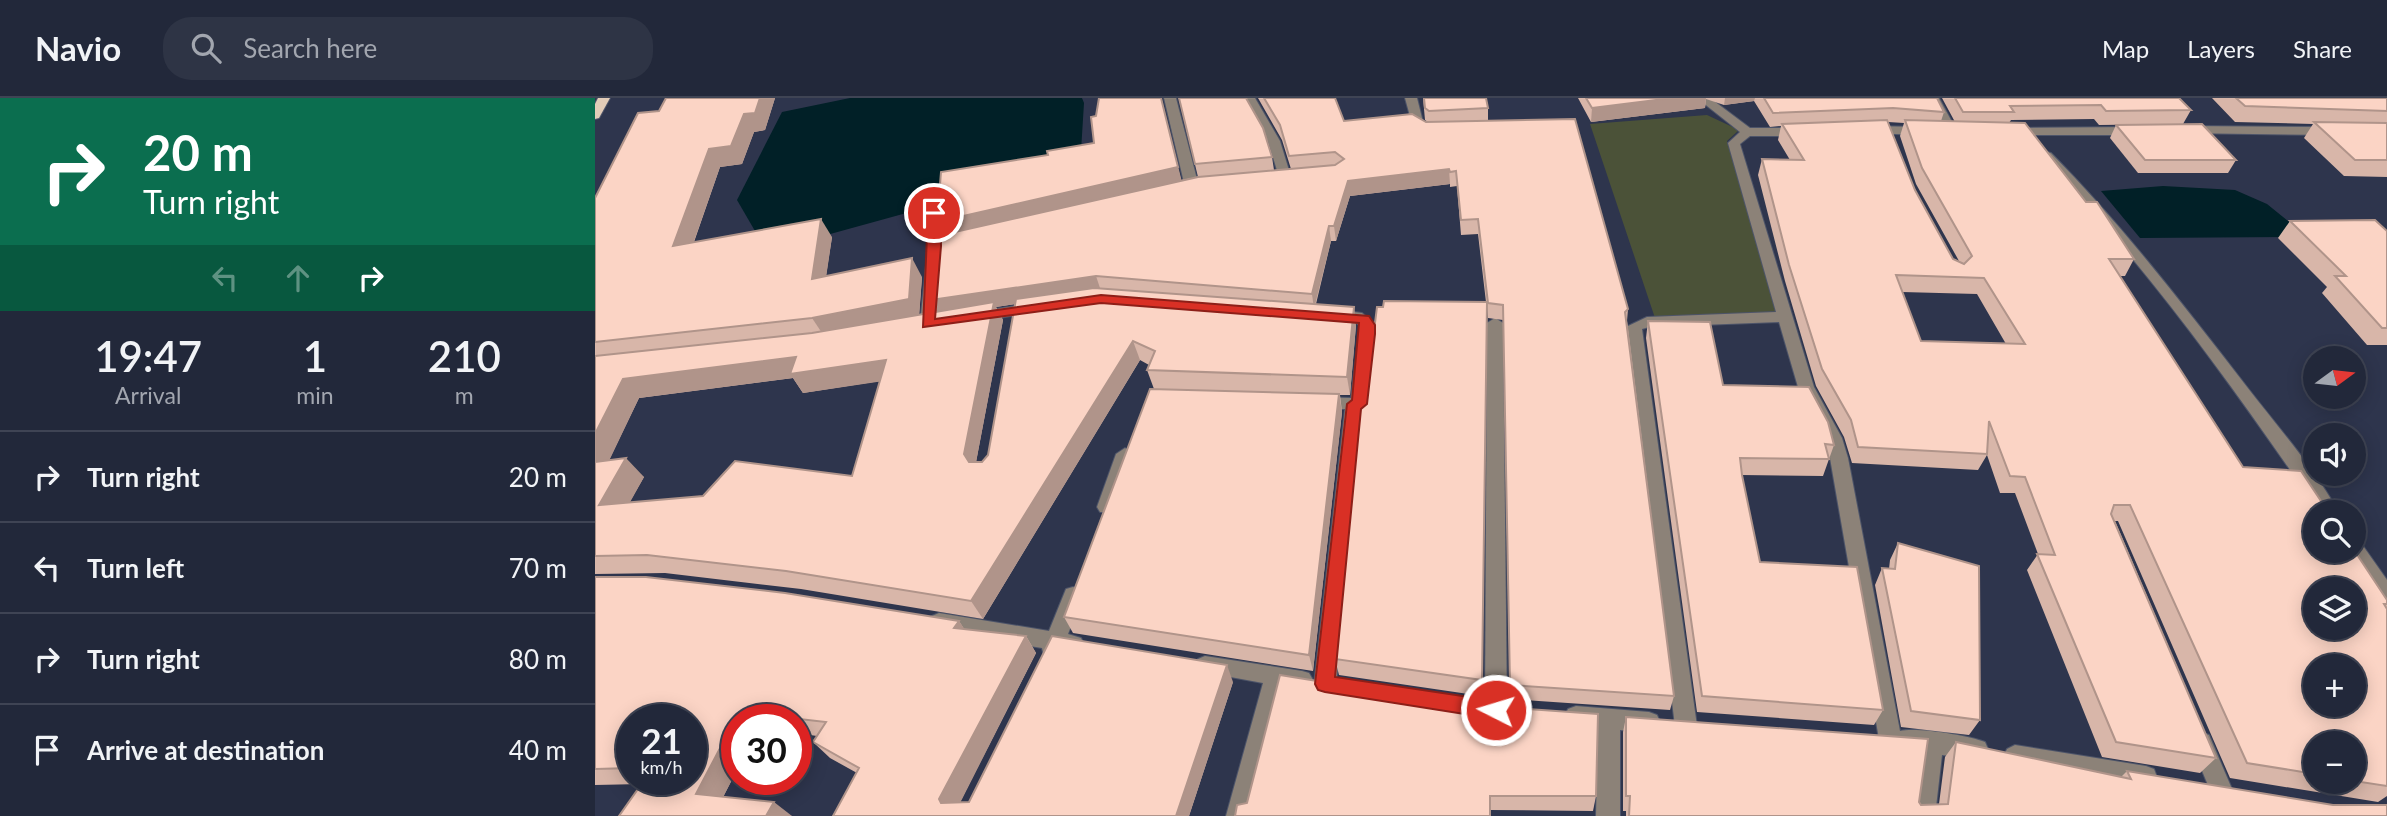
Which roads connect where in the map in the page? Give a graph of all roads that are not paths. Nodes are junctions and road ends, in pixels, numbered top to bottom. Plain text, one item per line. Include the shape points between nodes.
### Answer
1 (604, 98) edge
2 (1170, 98) edge
3 (1249, 98) edge
4 (1411, 98) edge
5 (1703, 98) edge
6 (1933, 98) edge
7 (595, 115) edge
8 (1889, 129) junction
9 (1448, 130) edge
10 (1853, 130) edge
11 (2172, 130) edge
12 (2145, 131) edge
13 (1747, 132) junction
14 (1813, 132) edge
15 (1999, 132) edge
16 (2022, 132) junction
17 (2347, 132) edge
18 (1892, 147) edge
19 (1265, 178) edge
20 (1191, 187) edge
21 (934, 213) dead end
22 (1052, 306) edge
23 (1318, 313) edge
24 (1784, 317) junction
25 (965, 319) edge
26 (1495, 323) edge
27 (927, 324) edge
28 (1301, 402) edge
29 (1354, 404) junction
30 (1133, 435) edge
31 (2321, 500) edge
32 (1097, 529) edge
33 (2364, 563) edge
34 (1079, 579) edge
35 (2387, 596) edge
36 (922, 620) edge
37 (1056, 641) junction
38 (1097, 648) edge
39 (1179, 661) edge
40 (1043, 666) edge
41 (1276, 676) junction
42 (1472, 708) edge
43 (1496, 710) junction
44 (1521, 712) edge
45 (1559, 715) edge
46 (1609, 719) junction
47 (2195, 727) edge
48 (1863, 737) edge
49 (1890, 739) junction
50 (1933, 742) junction
51 (2166, 780) edge
52 (2194, 784) edge
53 (2221, 789) junction
54 (2248, 793) edge
55 (1238, 816) edge
56 (1608, 816) edge
57 (1923, 816) edge

1 - 7 main road
2 - 20 street
3 - 19 street via 1291,176
4 - 9 street via 1421,128
5 - 13 street
6 - 8 street via 1958,133
8 - 10 street
8 - 18 street
11 - 17 street
12 - 16 street
13 - 14 street
13 - 24 street via 1734,143
15 - 16 street
16 - 31 street via 2091,200
21 - 27 street via 941,244
22 - 25 street via 1014,319
23 - 29 street via 1356,316 1368,325 1359,404
24 - 46 street via 1647,322 1634,327 1696,726
24 - 49 street via 1806,387 1839,458
26 - 43 street
28 - 29 street
29 - 41 street via 1335,685
30 - 32 street
33 - 35 street
34 - 37 street
36 - 37 street
37 - 38 street
37 - 40 street
39 - 41 street
41 - 55 street
42 - 43 street
43 - 44 street
45 - 46 street
46 - 56 street
47 - 53 street
48 - 49 street
49 - 50 street
50 - 51 street
50 - 57 street
52 - 53 street
53 - 54 street

